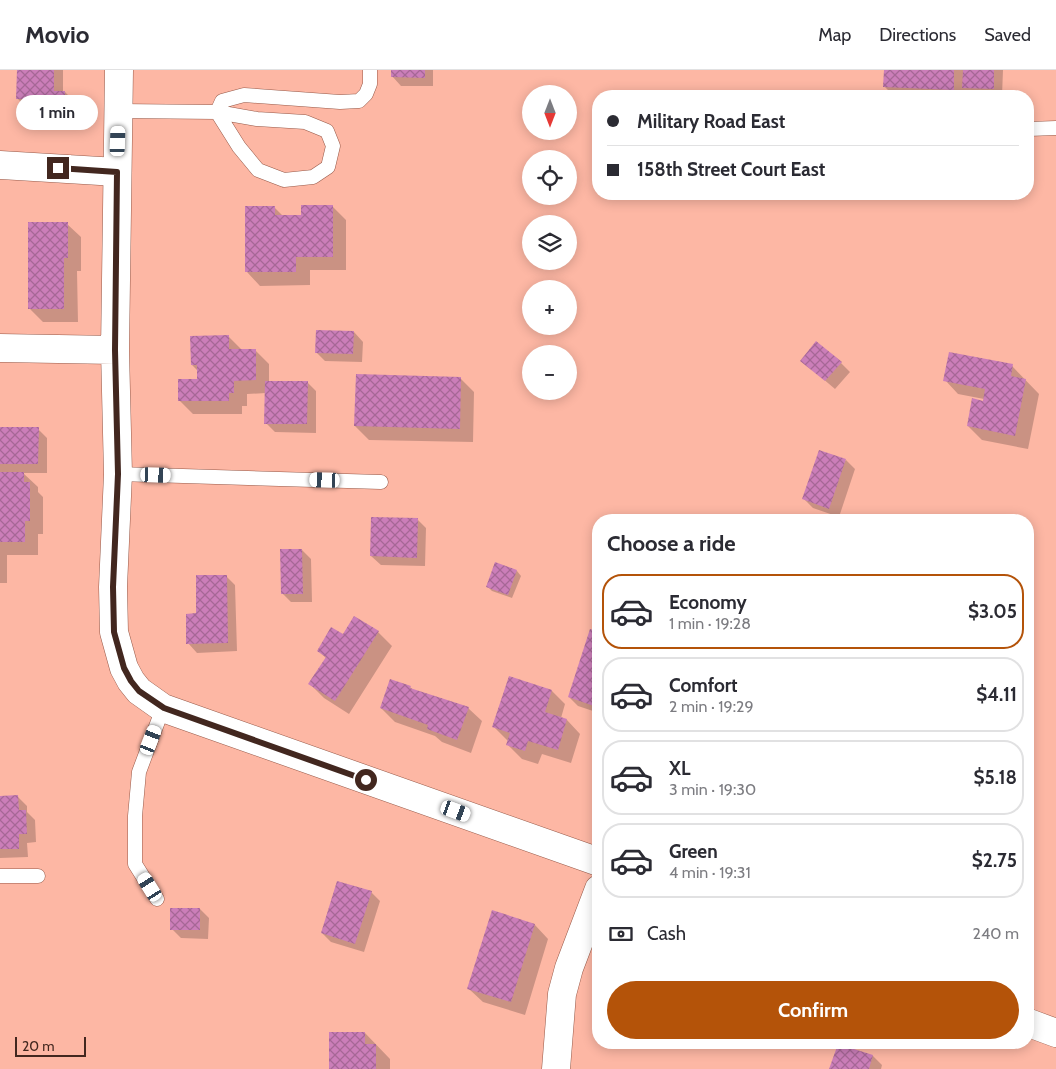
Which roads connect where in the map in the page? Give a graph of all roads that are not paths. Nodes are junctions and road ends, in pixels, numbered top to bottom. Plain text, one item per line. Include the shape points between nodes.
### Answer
1 (119, 70) edge
2 (370, 70) edge
3 (119, 111) junction
4 (217, 112) junction
5 (1056, 128) edge
6 (1034, 129) edge
7 (0, 165) edge
8 (117, 172) junction
9 (0, 348) edge
10 (115, 350) junction
11 (118, 474) junction
12 (381, 482) dead end
13 (164, 708) junction
14 (592, 860) edge
15 (0, 876) edge
16 (38, 876) dead end
17 (157, 899) dead end
18 (592, 907) edge
19 (1034, 1025) edge
20 (1056, 1033) edge
21 (556, 1069) edge

1 - 3 street
2 - 4 lane via 370,84 359,101 244,95 222,100
3 - 4 lane
3 - 8 street
4 - 4 lane via 304,122 327,131 333,146 328,167 313,178 284,180 258,170
5 - 6 lane
7 - 8 street
8 - 10 street
9 - 10 street
10 - 11 street
11 - 12 lane
11 - 13 street via 114,632 131,681 139,691
13 - 14 street
13 - 17 lane via 139,772 135,816 135,864
15 - 16 lane
18 - 21 street via 562,994
19 - 20 street

